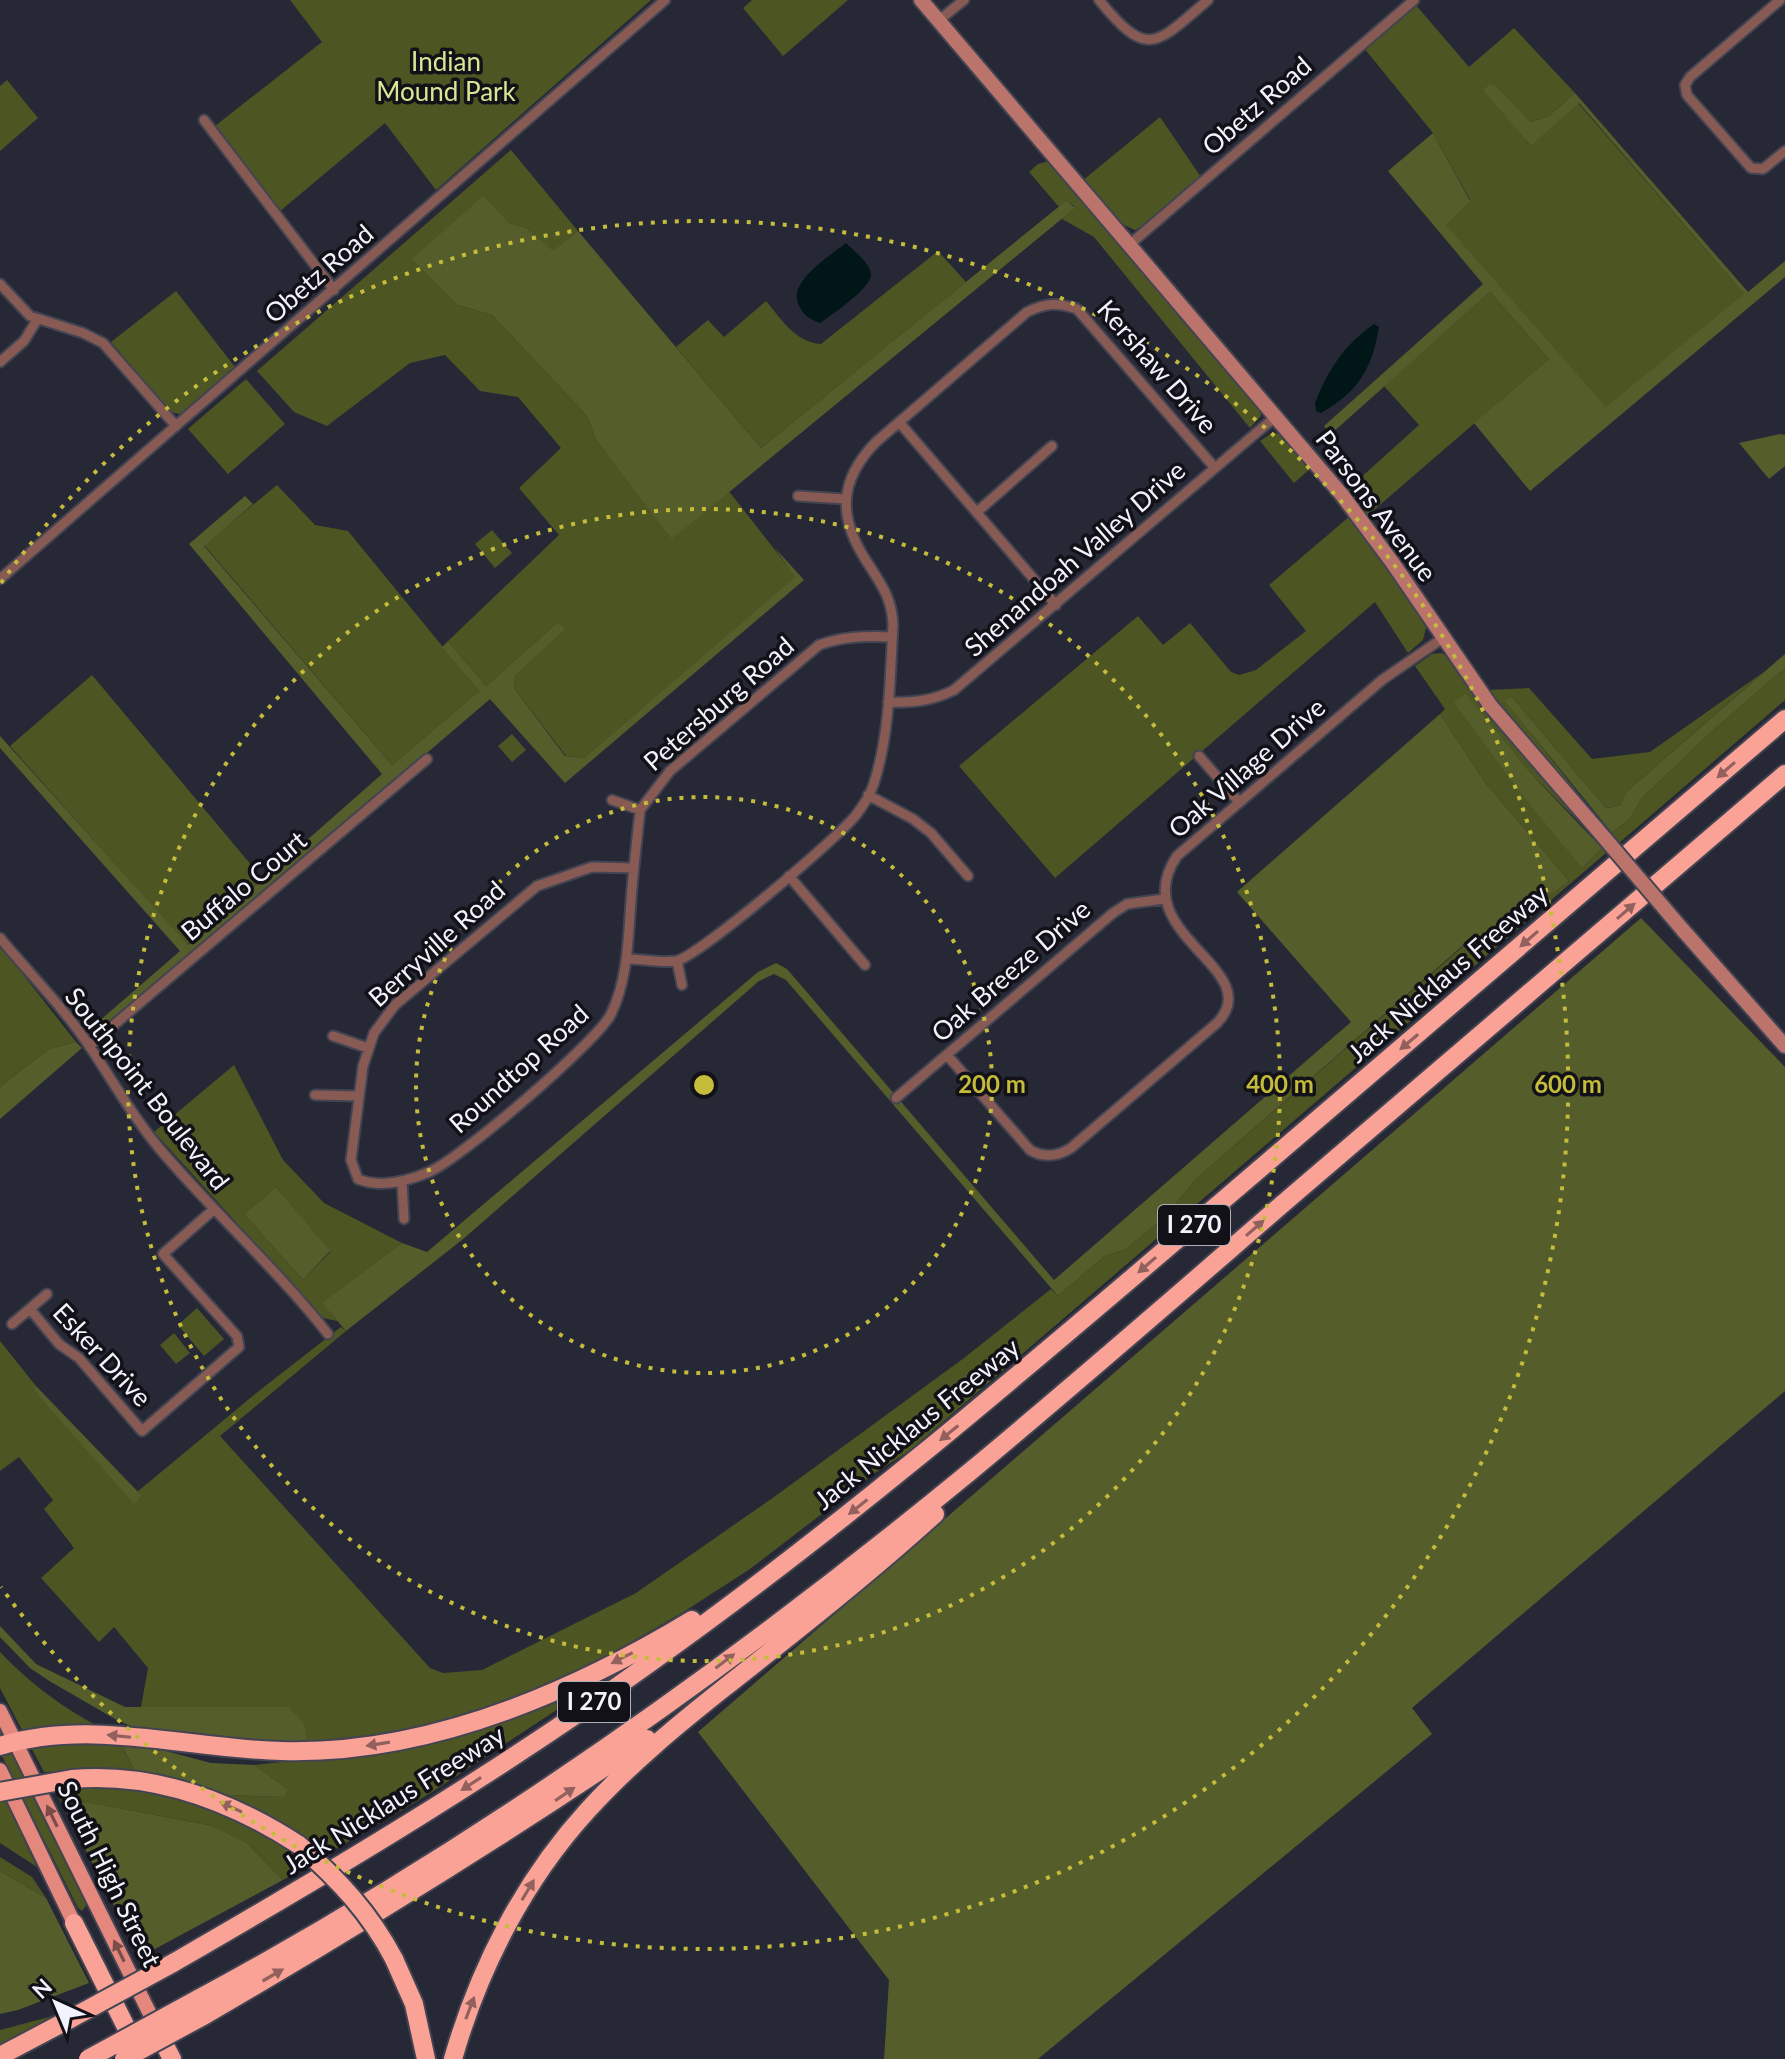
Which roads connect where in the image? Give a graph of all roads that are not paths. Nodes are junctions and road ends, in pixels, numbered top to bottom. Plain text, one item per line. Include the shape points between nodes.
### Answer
1 (665, 0) edge
2 (921, 0) edge
3 (964, 0) edge
4 (1099, 0) edge
5 (1208, 0) edge
6 (1414, 0) edge
7 (1780, 0) edge
8 (938, 21) junction
9 (204, 120) dead end
10 (1785, 151) edge
11 (1129, 245) junction
12 (0, 284) edge
13 (334, 290) junction
14 (37, 320) junction
15 (0, 362) edge
16 (1275, 417) junction
17 (899, 422) junction
18 (176, 426) junction
19 (1052, 446) dead end
20 (1215, 468) junction
21 (798, 496) dead end
22 (845, 499) junction
23 (977, 512) junction
24 (0, 579) edge
25 (1056, 605) junction
26 (892, 637) junction
27 (1443, 638) junction
28 (888, 702) junction
29 (1785, 719) edge
30 (1199, 756) dead end
31 (427, 759) dead end
32 (1785, 774) edge
33 (868, 795) junction
34 (612, 800) dead end
35 (1239, 802) junction
36 (640, 810) junction
37 (634, 868) junction
38 (789, 876) junction
39 (968, 876) dead end
40 (1164, 899) junction
41 (0, 938) edge
42 (627, 959) junction
43 (677, 961) junction
44 (865, 965) dead end
45 (682, 985) dead end
46 (333, 1036) dead end
47 (89, 1046) junction
48 (1785, 1046) edge
49 (368, 1048) junction
50 (947, 1055) junction
51 (315, 1095) dead end
52 (359, 1096) junction
53 (896, 1098) dead end
54 (362, 1181) joint
55 (402, 1181) junction
56 (213, 1210) junction
57 (404, 1219) dead end
58 (47, 1294) dead end
59 (30, 1309) junction
60 (12, 1324) dead end
61 (328, 1334) dead end
62 (1069, 1389) junction
63 (787, 1562) junction
64 (810, 1618) junction
65 (0, 1711) edge
66 (7, 1744) edge
67 (0, 1770) edge
68 (0, 1792) edge
69 (74, 1923) joint
70 (201, 2007) junction
71 (151, 2016) joint
72 (0, 2056) edge
73 (87, 2059) edge
74 (124, 2059) edge
75 (142, 2059) edge
76 (172, 2059) edge
77 (426, 2059) edge
78 (453, 2059) edge

1 - 13 street, Obetz Road
2 - 8 street, Parsons Avenue
3 - 8 street
4 - 5 street via 1131,35 1151,41 1167,35
6 - 11 street, Obetz Road
7 - 10 street via 1685,85 1687,95 1751,168 1763,169
8 - 11 street, Parsons Avenue
9 - 13 street
11 - 16 street, Parsons Avenue
12 - 14 street
13 - 18 street, Obetz Road
14 - 15 street via 24,341
14 - 18 street via 103,343
16 - 20 street, Shenandoah Valley Drive
16 - 27 street, Parsons Avenue via 1342,495
17 - 20 street, Kershaw Drive via 1027,312 1060,303 1091,321
17 - 22 street via 864,454
17 - 23 street
18 - 24 street, Obetz Road
19 - 23 street
20 - 25 street, Shenandoah Valley Drive
21 - 22 street
22 - 26 street via 851,533 887,591
23 - 25 street
25 - 28 street, Shenandoah Valley Drive via 954,690 913,703
26 - 28 street
26 - 36 street, Petersburg Road via 837,639 819,645 670,771
27 - 35 street, Oak Village Drive via 1382,680
27 - 48 street, Parsons Avenue, bridge via 1490,705
28 - 33 street
29 -> 63 highway, Jack Nicklaus Freeway / I 270 via 1053,1347
30 - 35 street
31 - 47 street, Buffalo Court
62 -> 32 highway, I 270
33 - 38 street via 842,830
33 - 39 street via 931,833
34 - 36 street
35 - 40 street, Oak Village Drive via 1177,856 1165,880
36 - 37 street, Petersburg Road
37 - 42 street, Roundtop Road
37 - 49 street, Berryville Road via 592,867 537,886 395,1005
38 - 43 street
38 - 44 street
40 - 50 street, Oak Breeze Drive via 1127,904 1113,913
40 - 50 street via 1171,917 1221,977 1229,998 1225,1013 1071,1148 1049,1156 1024,1145
41 - 47 street, Southpoint Boulevard
42 - 43 street
42 - 55 street, Roundtop Road via 601,1030 457,1155
43 - 45 street
46 - 49 street
47 - 56 street, Southpoint Boulevard via 145,1131
49 - 52 street, Berryville Road
50 - 53 street, Oak Breeze Drive
51 - 52 street
52 - 54 street, Berryville Road via 351,1160
54 - 55 street, Roundtop Road
55 - 57 street
56 - 59 street, Esker Drive via 163,1254 239,1347 142,1431
56 - 61 street, Southpoint Boulevard
58 - 59 street
59 - 60 street
62 - 64 highway via 911,1536
70 -> 62 highway, I 270 via 248,1972 509,1812 679,1694 822,1589
63 -> 66 highway via 597,1671 510,1708 418,1737 284,1752 87,1733 50,1734
63 -> 72 highway, Jack Nicklaus Freeway / I 270, bridge via 540,1740 395,1832 173,1963
70 -> 64 highway via 350,1931 523,1823 671,1723
78 -> 64 highway via 490,1958 561,1842 642,1756
65 - 66 main road, South High Street
71 -> 66 main road, South High Street
67 - 69 main road, South High Street
77 -> 68 highway, bridge via 414,2004 382,1936 346,1888 299,1845 264,1823 213,1799 137,1780 72,1779
69 - 75 highway, South High Street
70 - 73 highway, I 270, bridge
70 - 74 highway, bridge
71 - 76 highway, South High Street

